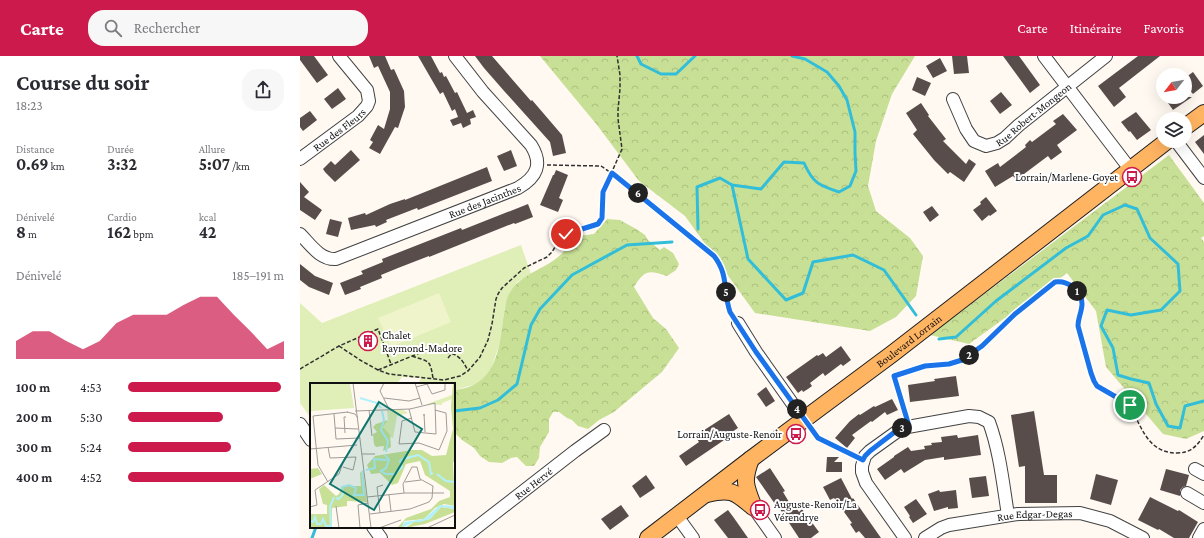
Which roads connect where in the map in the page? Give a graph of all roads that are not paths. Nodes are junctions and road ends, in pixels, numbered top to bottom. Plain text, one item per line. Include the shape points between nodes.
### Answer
1 (340, 56) edge
2 (454, 56) edge
3 (1044, 56) edge
4 (1106, 56) edge
5 (1067, 86) junction
6 (953, 99) dead end
7 (1204, 113) edge
8 (1192, 122) edge
9 (1158, 148) edge
10 (1181, 148) edge
11 (300, 159) edge
12 (1130, 170) junction
13 (1204, 178) edge
14 (300, 234) edge
15 (738, 323) road end
16 (804, 420) junction
17 (300, 425) edge
18 (604, 430) dead end
19 (310, 439) edge
20 (751, 459) junction
21 (1187, 493) dead end
22 (706, 494) junction
23 (1204, 503) edge
24 (754, 507) junction
25 (1008, 515) junction
26 (677, 516) junction
27 (374, 528) edge
28 (1204, 529) edge
29 (381, 538) edge
30 (463, 538) edge
31 (648, 538) edge
32 (693, 538) edge
33 (775, 538) edge
34 (905, 538) edge
35 (925, 538) edge
36 (1143, 538) edge
37 (1199, 538) edge

1 - 11 street, Rue des Fleurs via 367,90 369,101 358,116
2 - 14 street, Rue des Jacinthes via 482,92 531,145 536,153 537,165 534,176 518,188 341,258 330,260 324,257
3 - 5 street
4 - 5 street, Rue Robert-Mongeon
5 - 6 street, Rue Robert-Mongeon via 1005,138 986,146 974,141
5 - 12 street
7 - 8 main road
9 - 12 main road, Boulevard Lorrain
10 - 13 street
12 - 16 main road, Boulevard Lorrain
15 - 16 street
16 - 20 main road, Boulevard Lorrain
17 - 19 street
18 - 30 street, Rue Hervé
20 - 22 main road, Boulevard Lorrain
20 - 24 main road via 745,478
21 - 23 street
22 - 24 main road via 733,492
22 - 26 main road, Boulevard Lorrain
24 - 33 street
25 - 34 street via 995,437 989,422 969,416 909,426 891,435 870,451 863,460 862,472 866,483
25 - 35 street, Rue Edgar-Degas via 949,525
25 - 36 street, Rue Edgar-Degas via 1080,513 1110,521
26 - 31 main road, Boulevard Lorrain
26 - 32 street
27 - 29 street
28 - 37 street

